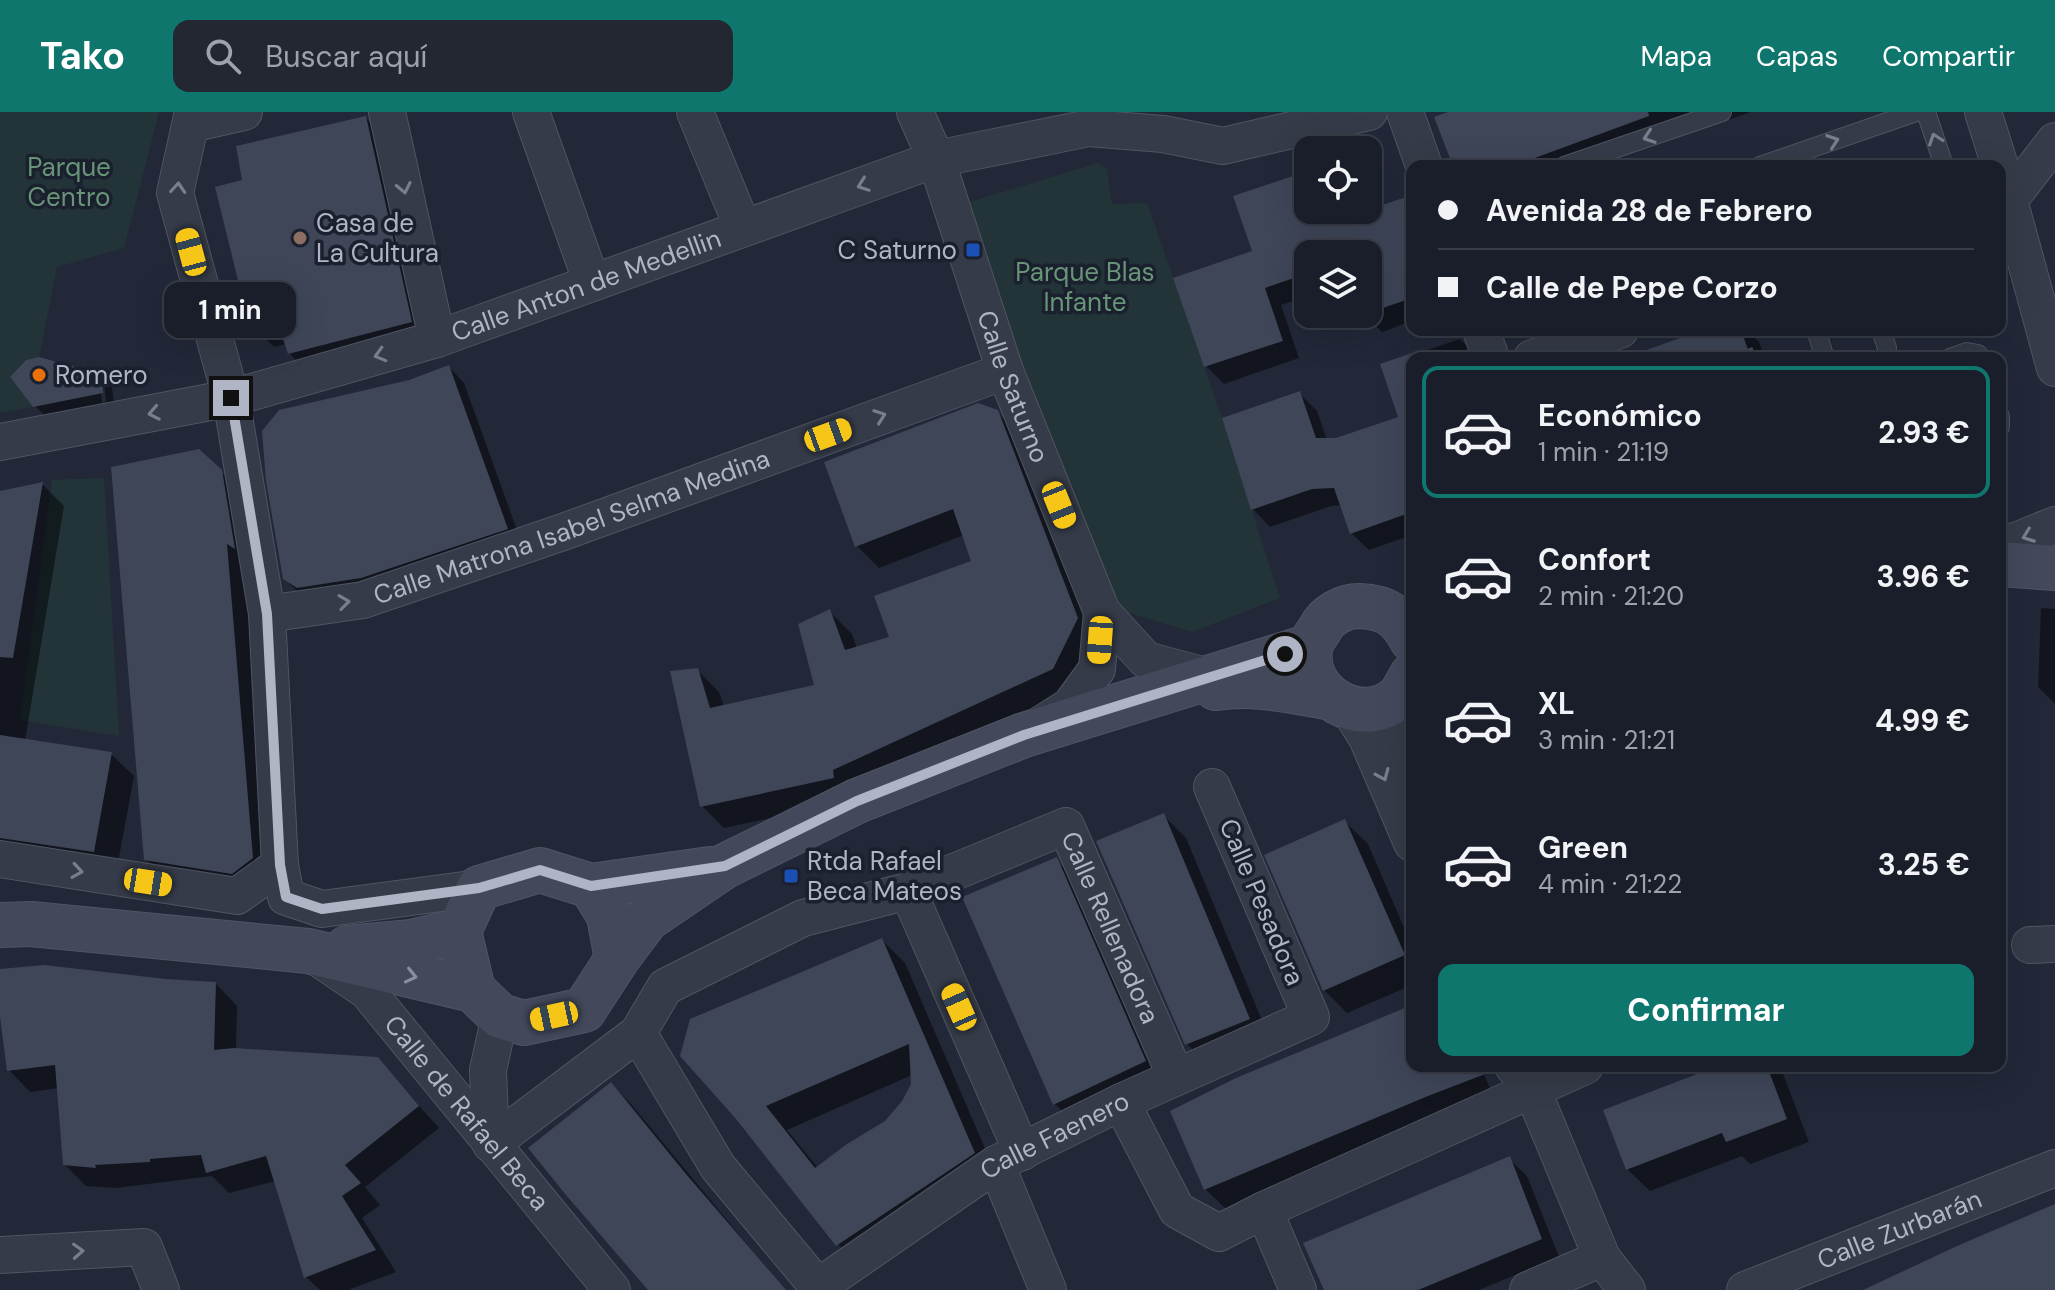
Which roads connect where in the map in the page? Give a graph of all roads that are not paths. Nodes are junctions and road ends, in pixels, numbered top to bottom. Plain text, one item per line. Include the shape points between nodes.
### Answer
1 (244, 112) edge
2 (387, 112) edge
3 (531, 112) edge
4 (695, 112) edge
5 (915, 112) edge
6 (1369, 112) edge
7 (1405, 112) edge
8 (1722, 112) edge
9 (1916, 112) edge
10 (1926, 112) edge
11 (1983, 112) edge
12 (192, 118) edge
13 (1175, 125) edge
14 (2055, 141) edge
15 (936, 159) junction
16 (1422, 160) edge
17 (1582, 160) edge
18 (1777, 160) edge
19 (1942, 160) edge
20 (1996, 160) edge
21 (2006, 181) edge
22 (2006, 198) edge
23 (743, 228) junction
24 (592, 283) junction
25 (1601, 336) edge
26 (437, 339) junction
27 (1551, 352) edge
28 (2055, 368) edge
29 (1005, 371) junction
30 (231, 398) junction
31 (0, 442) edge
32 (2055, 525) edge
33 (2006, 543) edge
34 (2006, 564) edge
35 (2055, 568) edge
36 (1102, 612) junction
37 (267, 614) junction
38 (1406, 625) edge
39 (1311, 646) junction
40 (1209, 677) junction
41 (1406, 686) edge
42 (1143, 699) junction
43 (1338, 703) junction
44 (1024, 735) junction
45 (1406, 760) edge
46 (1212, 787) dead end
47 (1406, 829) edge
48 (0, 859) edge
49 (280, 865) junction
50 (725, 866) junction
51 (591, 886) junction
52 (479, 888) junction
53 (908, 891) junction
54 (0, 925) edge
55 (459, 931) junction
56 (308, 951) junction
57 (617, 959) junction
58 (486, 1003) junction
59 (1311, 1017) joint
60 (638, 1033) junction
61 (1525, 1074) edge
62 (1176, 1077) junction
63 (1121, 1102) junction
64 (491, 1144) junction
65 (1009, 1158) junction
66 (2055, 1168) edge
67 (1264, 1210) junction
68 (0, 1255) edge
69 (1602, 1258) junction
70 (604, 1288) edge
71 (819, 1289) edge
72 (161, 1290) edge
73 (1048, 1290) edge
74 (1298, 1290) edge
75 (1528, 1290) edge
76 (1627, 1290) edge
77 (1745, 1290) edge

1 - 12 street
2 -> 26 street
3 - 24 street
4 - 23 street
5 - 15 street, Calle Saturno
6 - 13 street, Calle Anton de Medellin via 1223,146
7 - 16 street
8 -> 17 lane
18 -> 9 lane
19 -> 10 lane
11 - 20 street
30 -> 12 street via 175,193
13 - 15 street, Calle Anton de Medellin via 1089,128
14 - 21 street
15 -> 23 street, Calle Anton de Medellin
15 - 29 street, Calle Saturno
22 - 28 street
23 - 24 street, Calle Anton de Medellin
24 - 26 street, Calle Anton de Medellin
25 - 27 street
26 -> 30 street, Calle Anton de Medellin
29 - 36 street, Calle Saturno
37 -> 29 street, Calle Matrona Isabel Selma Medina via 363,600
30 -> 31 street, Calle Anton de Medellin
30 - 37 street
32 -> 33 street
34 - 35 main road
36 - 40 street via 1146,660
36 - 44 street via 1097,669 1070,706
37 - 49 street
38 - 39 main road via 1377,606 1349,606 1324,621
39 - 40 main road
39 - 43 main road via 1312,673
40 - 42 main road
41 - 43 main road via 1375,709
41 - 45 street via 1400,745
42 - 43 main road via 1231,685
42 - 44 main road
43 -> 47 street via 1367,738
44 - 50 main road via 857,801
46 - 59 street, Calle Pesadora
48 -> 49 street via 237,896
49 - 52 street via 286,897 322,909
50 - 51 main road
50 - 57 main road via 647,919
51 - 52 main road via 540,870
51 - 57 main road via 609,916
52 - 55 main road
53 - 60 street via 803,918 665,987
53 - 62 street, Calle Rellenadora via 1066,826
53 - 65 street via 984,1065
54 - 56 main road
55 - 56 main road via 412,942
55 - 58 main road
56 -> 58 main road
56 - 64 street, Calle de Rafael Beca via 367,991
57 - 58 main road via 584,1010 524,1023
58 - 64 street
59 - 62 street, Calle Faenero
60 - 64 street
60 - 71 street, Calle Faenero via 718,1167
61 - 67 street
61 - 69 street
62 - 63 street, Calle Faenero
63 - 65 street, Calle Faenero
63 - 67 street via 1177,1210 1219,1233
64 - 70 street, Calle de Rafael Beca
65 - 71 street, Calle Faenero
65 - 73 street
66 - 77 street, Calle Zurbarán
67 - 74 street
68 -> 72 street via 144,1247
69 - 75 street
69 - 76 street

